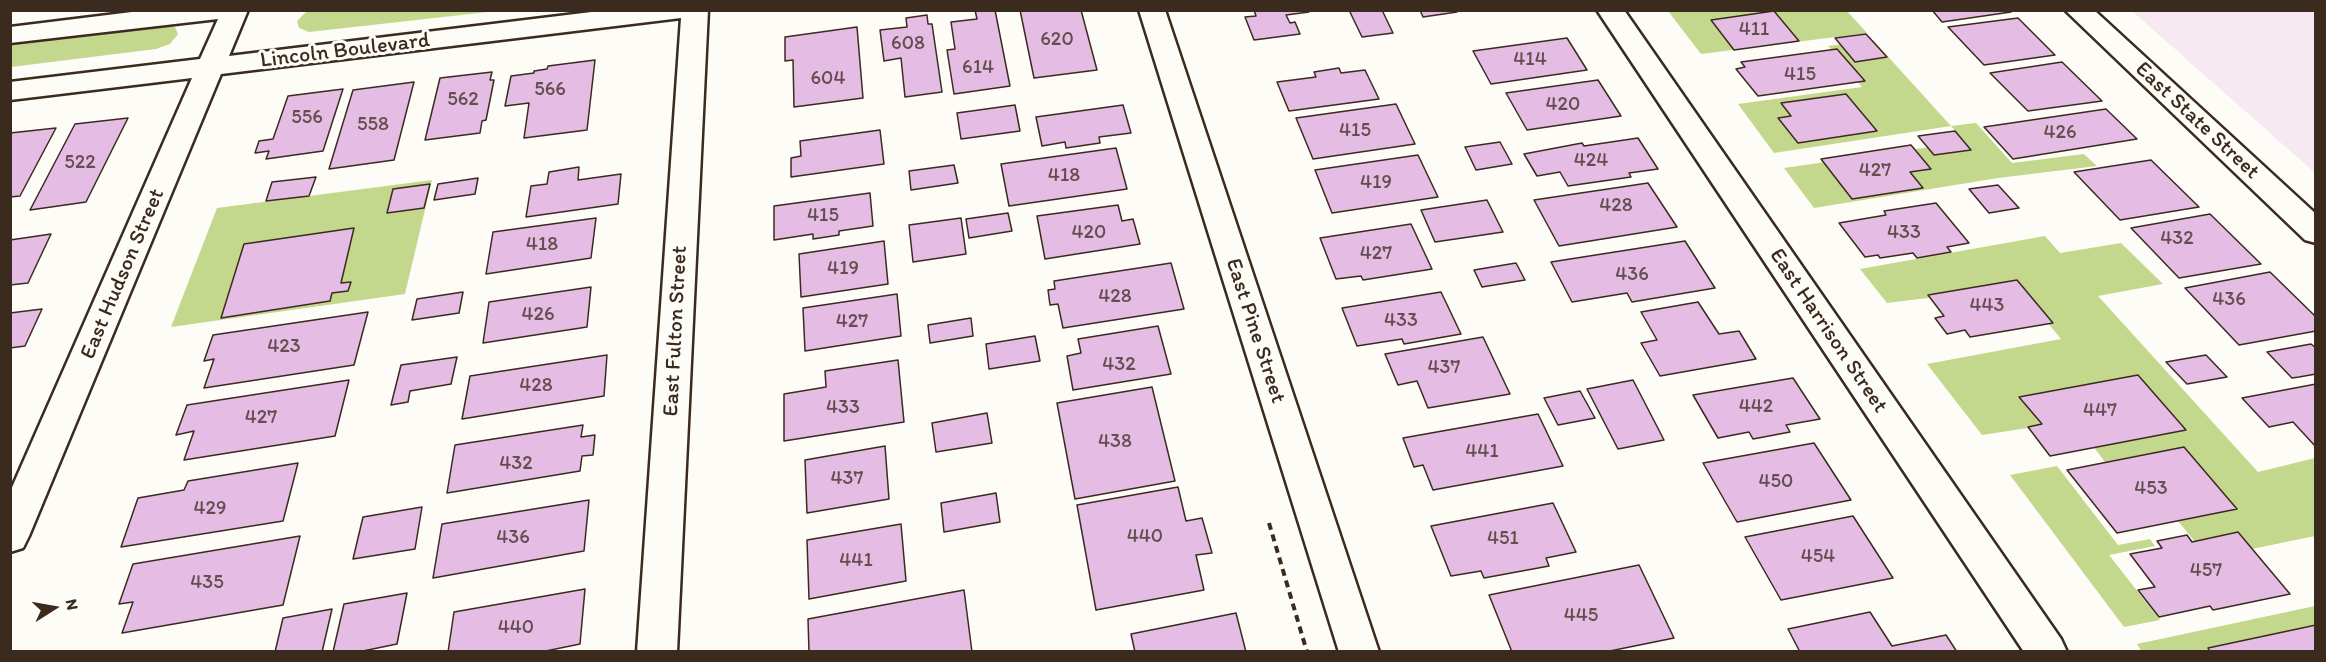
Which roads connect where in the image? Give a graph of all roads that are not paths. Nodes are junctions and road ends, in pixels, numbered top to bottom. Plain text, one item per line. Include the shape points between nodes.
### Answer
1 (222, 10) edge
2 (235, 10) edge
3 (680, 10) edge
4 (695, 10) edge
5 (1152, 10) edge
6 (1610, 10) edge
7 (2078, 10) edge
8 (10, 35) edge
9 (212, 67) junction
10 (10, 91) edge
11 (2316, 232) edge
12 (10, 536) edge
13 (657, 651) edge
14 (1359, 651) edge
15 (2047, 651) edge

1 - 8 street
2 - 9 street, East Hudson Street
3 - 9 street, Lincoln Boulevard
4 - 13 street, East Fulton Street
5 - 14 street, East Pine Street
6 - 15 street, East Harrison Street
7 - 11 street, East State Street
9 - 10 street, Lincoln Boulevard
9 - 12 street, East Hudson Street

